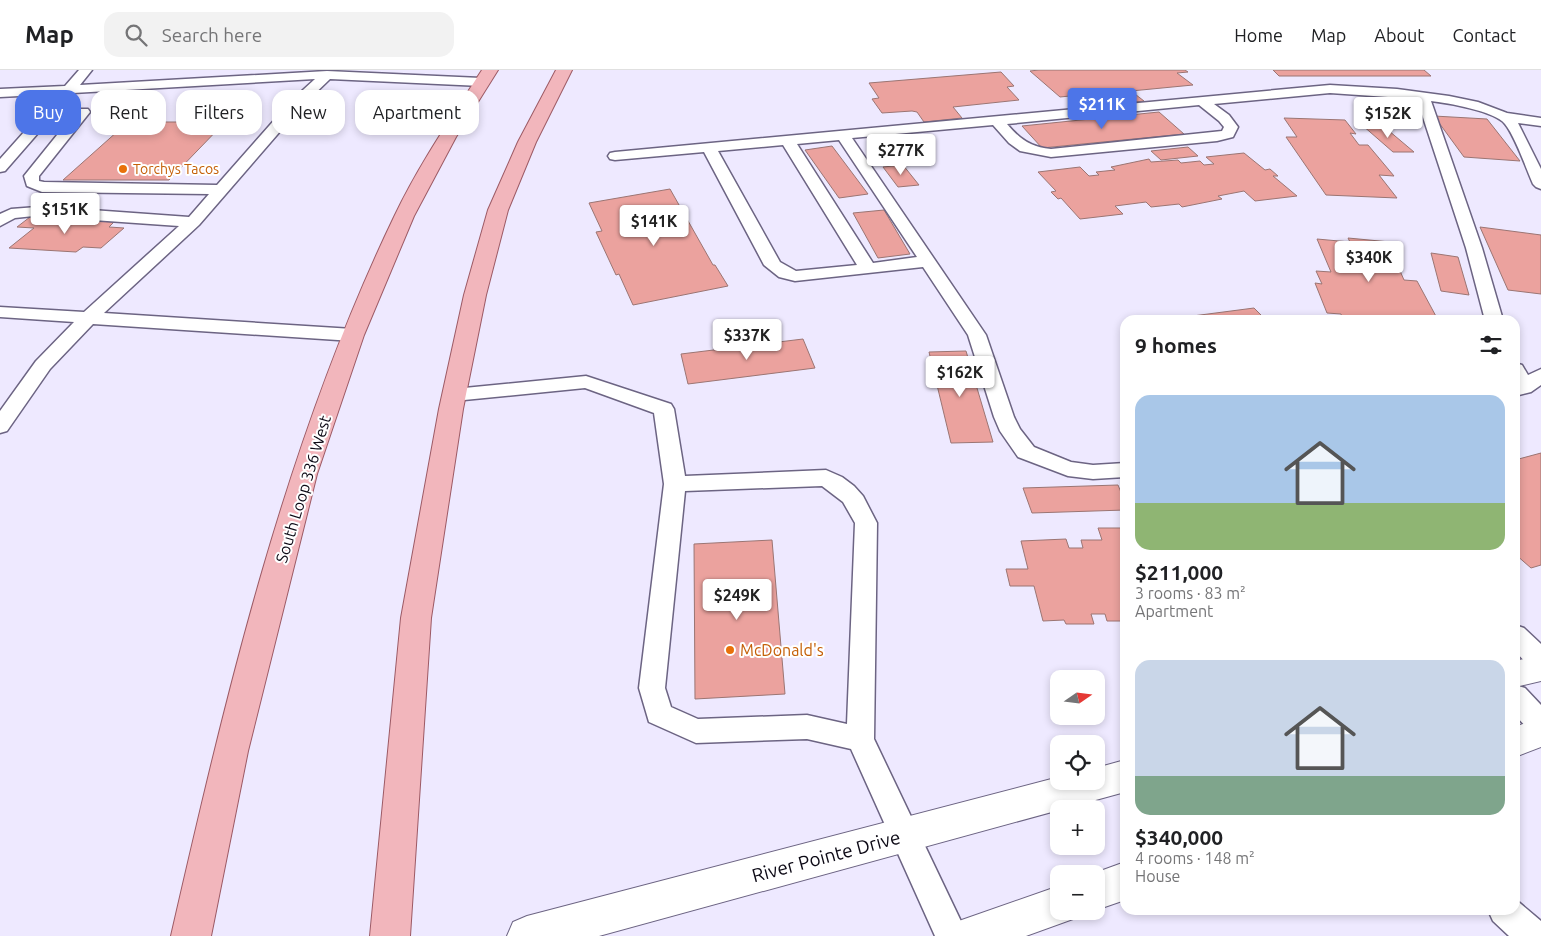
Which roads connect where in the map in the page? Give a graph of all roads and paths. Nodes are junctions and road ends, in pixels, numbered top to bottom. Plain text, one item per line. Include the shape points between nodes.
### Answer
1 (86, 70) edge
2 (564, 70) edge
3 (268, 74) edge
4 (327, 76) junction
5 (485, 76) edge
6 (68, 89) junction
7 (0, 93) edge
8 (1423, 97) junction
9 (1202, 101) junction
10 (83, 112) dead end
11 (1507, 117) junction
12 (996, 120) junction
13 (1541, 122) edge
14 (843, 135) junction
15 (788, 141) junction
16 (709, 148) junction
17 (615, 156) dead end
18 (0, 168) edge
19 (1541, 184) edge
20 (221, 190) junction
21 (37, 212) dead end
22 (64, 213) dead end
23 (0, 221) edge
24 (193, 222) junction
25 (928, 261) junction
26 (868, 268) junction
27 (0, 312) edge
28 (1493, 315) edge
29 (88, 318) junction
30 (353, 335) junction
31 (1541, 375) edge
32 (1520, 388) edge
33 (454, 395) junction
34 (0, 426) edge
35 (1120, 470) edge
36 (675, 484) junction
37 (1520, 640) edge
38 (1541, 661) edge
39 (1541, 668) edge
40 (1520, 673) edge
41 (1520, 701) edge
42 (1541, 724) edge
43 (1541, 732) edge
44 (860, 739) junction
45 (1520, 740) edge
46 (1120, 777) edge
47 (905, 834) junction
48 (1120, 883) edge
49 (1105, 889) edge
50 (1050, 908) edge
51 (1510, 915) edge
52 (191, 936) edge
53 (390, 936) edge
54 (526, 936) edge
55 (952, 936) edge
56 (970, 936) edge
57 (1534, 936) edge

1 - 6 lane
2 - 33 main road via 527,142 498,210
3 - 4 lane
3 - 6 lane
4 - 5 lane
4 - 20 lane via 297,103
5 - 30 main road, South Loop 336 West via 404,216
6 - 7 lane
6 - 18 lane
8 - 9 lane via 1330,89
8 - 11 lane via 1486,108
8 - 28 lane via 1474,248
9 - 12 lane
9 - 12 lane via 1224,118 1231,127 1228,134 1033,152 1018,146
10 - 20 lane via 32,176 32,183 42,187
11 - 13 lane
11 - 19 lane
12 - 14 lane
14 - 15 lane
14 - 25 lane
15 - 16 lane
15 - 26 lane
16 - 17 lane
16 - 26 lane via 778,269 795,276
20 - 24 lane
21 - 23 lane via 11,214
22 - 24 lane
24 - 29 lane
25 - 26 lane
25 - 35 lane via 977,335 1004,417 1026,452 1068,469
27 - 29 lane
29 - 30 lane
29 - 34 lane via 43,365
30 - 52 main road, South Loop 336 West via 304,474 231,751
31 - 32 lane
33 - 36 lane via 586,382 664,409
33 - 53 main road via 416,618
36 - 44 lane via 826,478 845,488 866,523
36 - 44 lane via 652,688 659,714 696,731 807,727
37 - 38 lane
39 - 40 street
41 - 42 lane
43 - 45 street
44 - 47 lane
46 - 47 street, River Pointe Drive
47 - 54 street, River Pointe Drive
47 - 55 lane
48 - 49 street
50 - 56 street
51 - 57 lane

